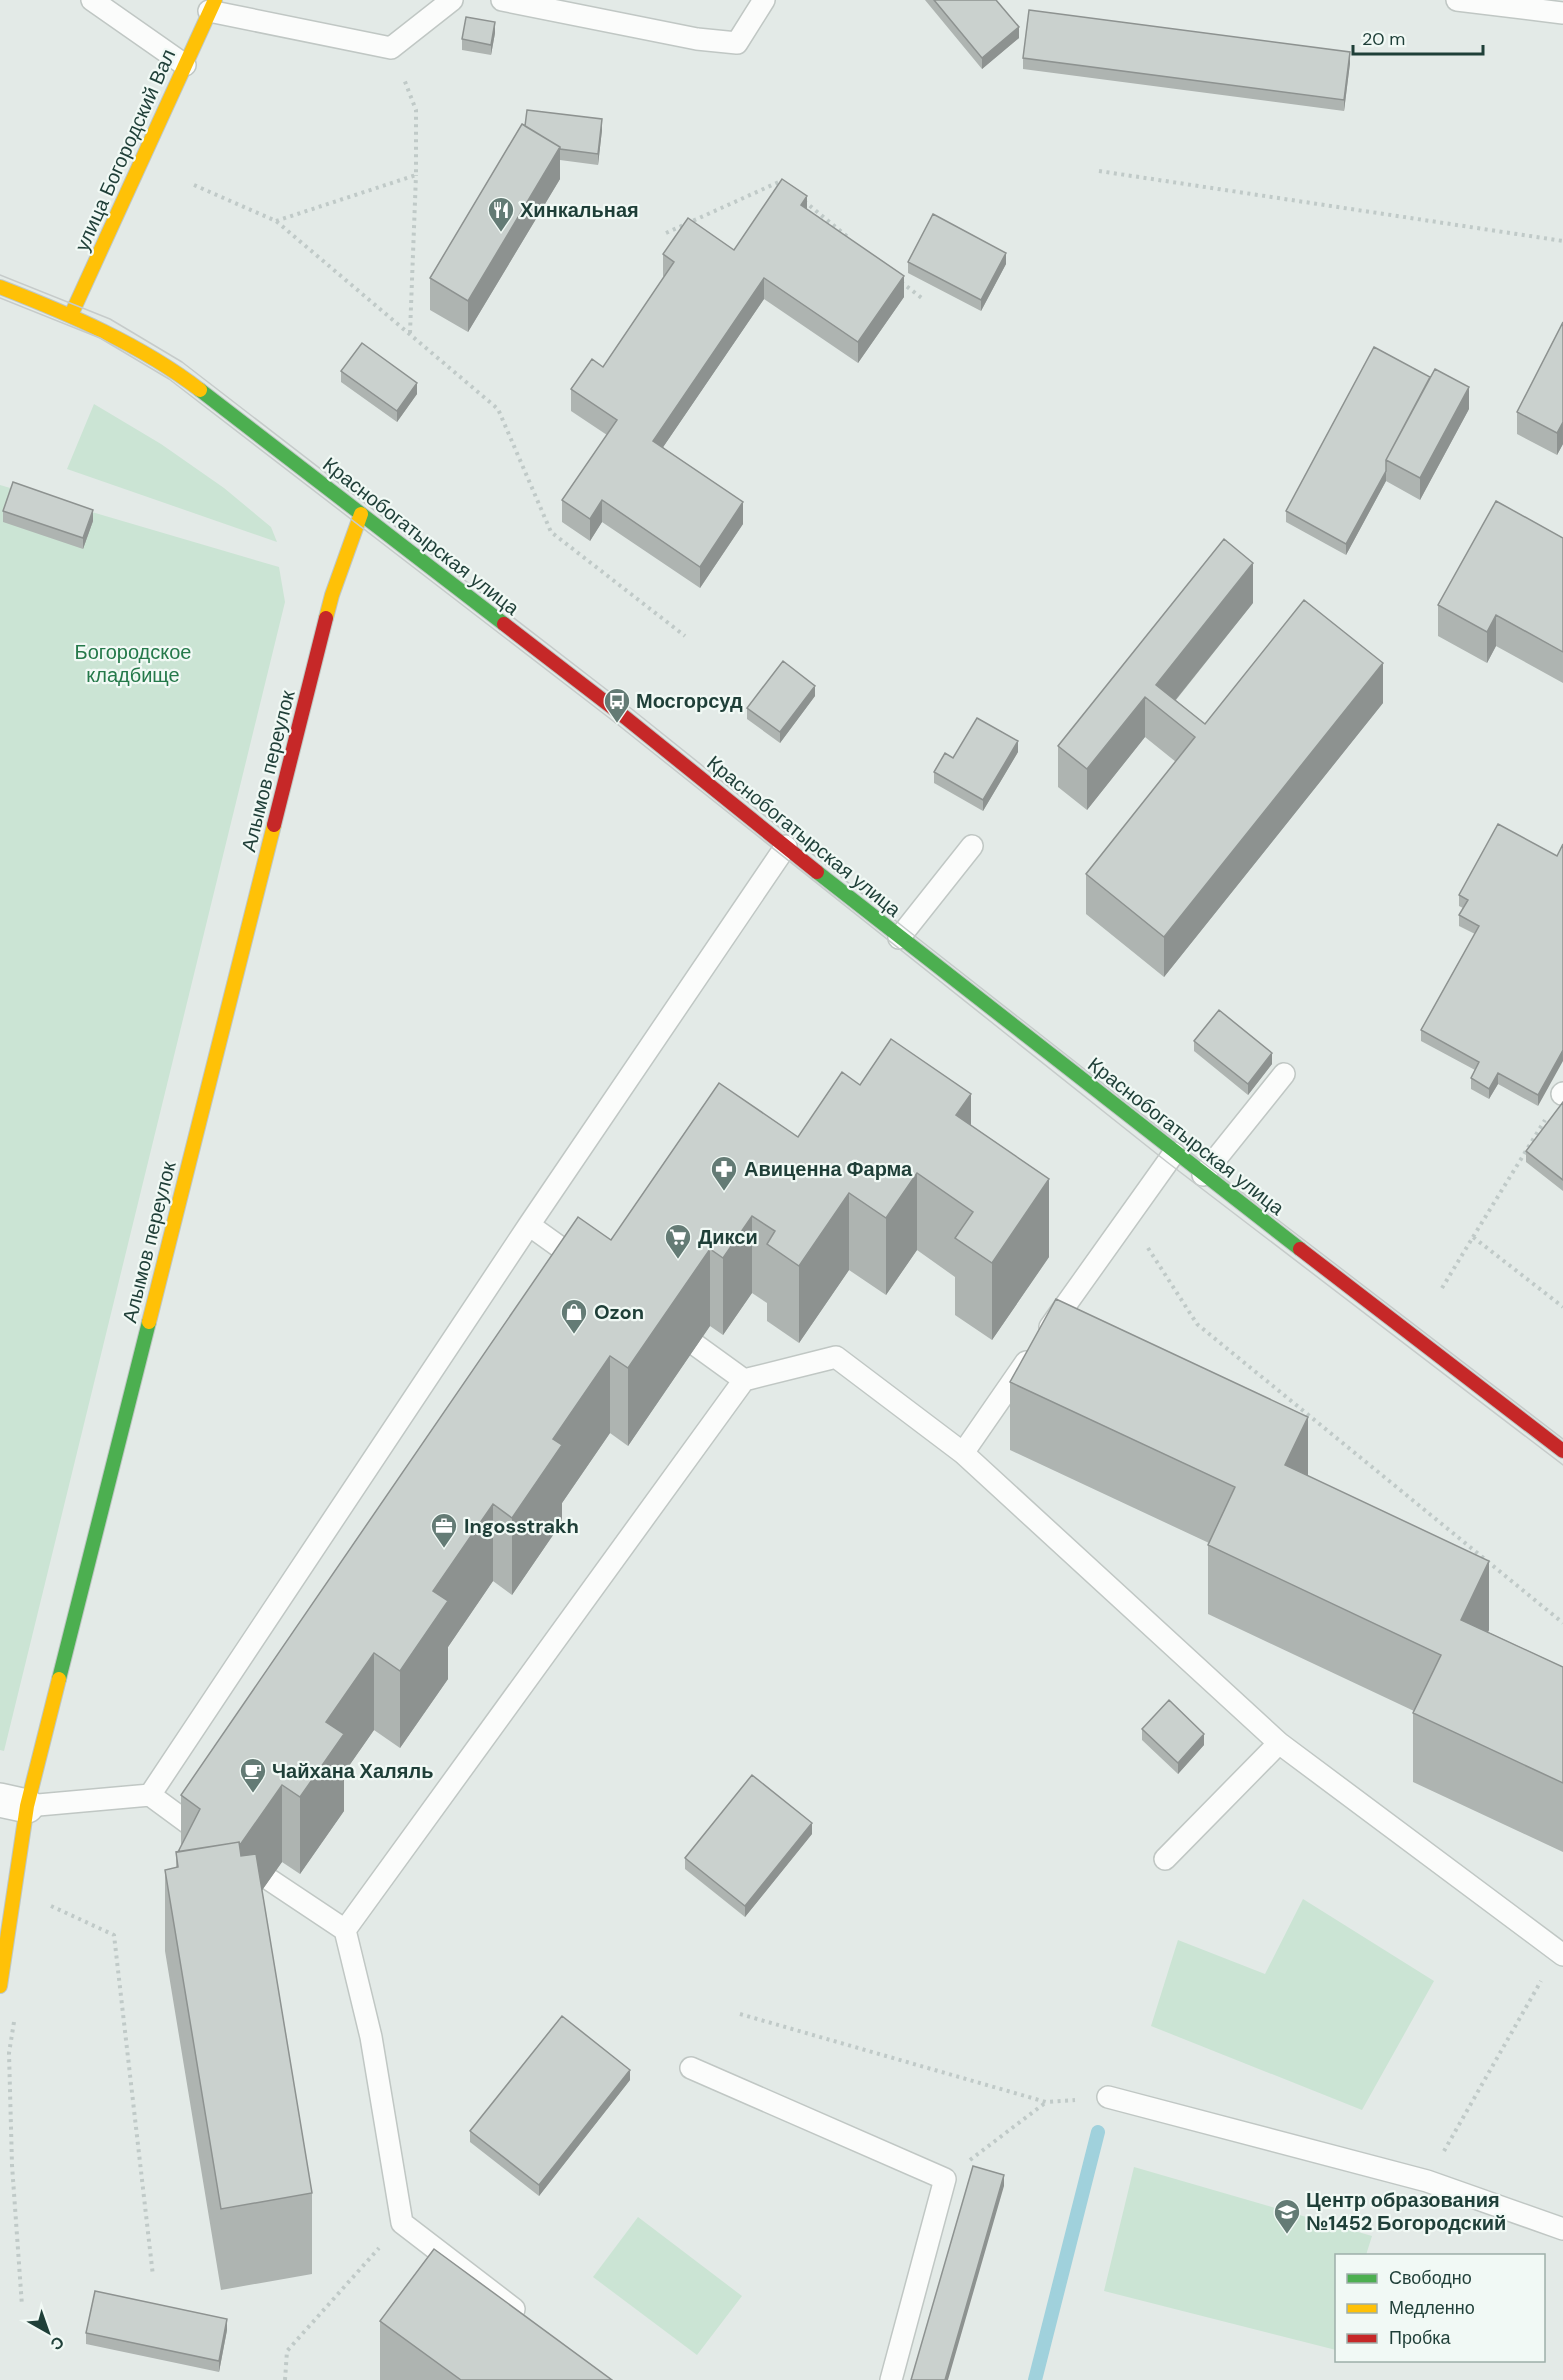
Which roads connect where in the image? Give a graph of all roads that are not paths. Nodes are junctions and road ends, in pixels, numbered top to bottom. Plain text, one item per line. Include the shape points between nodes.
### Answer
1 (92, 0) edge
2 (452, 0) edge
3 (502, 0) edge
4 (764, 0) edge
5 (1457, 0) edge
6 (212, 6) edge
7 (1563, 14) edge
8 (185, 65) junction
9 (0, 287) edge
10 (71, 315) junction
11 (361, 514) junction
12 (786, 846) junction
13 (972, 846) dead end
14 (899, 938) junction
15 (1284, 1074) dead end
16 (1174, 1153) junction
17 (1203, 1175) junction
18 (529, 1225) junction
19 (596, 1274) edge
20 (697, 1346) edge
21 (744, 1380) junction
22 (1563, 1450) edge
23 (963, 1453) junction
24 (1279, 1743) junction
25 (150, 1795) junction
26 (13, 1803) edge
27 (206, 1836) edge
28 (1165, 1859) dead end
29 (270, 1880) edge
30 (345, 1930) junction
31 (1560, 1953) edge
32 (0, 1986) edge
33 (692, 2068) dead end
34 (1108, 2097) road end
35 (1563, 2229) edge
36 (533, 2323) edge
37 (891, 2380) edge

1 - 8 lane
2 - 6 lane via 391,48
3 - 4 lane via 697,39 737,43
5 - 7 lane
6 - 8 main road, улица Богородский Вал
8 - 10 main road, улица Богородский Вал
9 - 10 main road, Краснобогатырская улица
10 - 11 main road, Краснобогатырская улица via 175,371
11 - 12 main road, Краснобогатырская улица
11 - 26 main road, Алымов переулок via 329,607
12 - 14 main road, Краснобогатырская улица
12 - 18 lane
13 - 14 lane
14 - 16 main road, Краснобогатырская улица
15 - 17 lane
16 - 17 main road, Краснобогатырская улица
16 - 23 lane
17 - 22 main road, Краснобогатырская улица
18 - 19 lane
18 - 25 lane
20 - 21 lane
21 - 23 lane via 836,1357
21 - 30 lane
23 - 24 lane
24 - 28 lane
24 - 31 lane
25 - 26 lane
25 - 27 lane
26 - 32 main road, Алымов переулок via 15,1890
29 - 30 lane
30 - 36 lane via 371,2037 402,2223
33 - 37 lane via 945,2179
34 - 35 lane via 1427,2181

